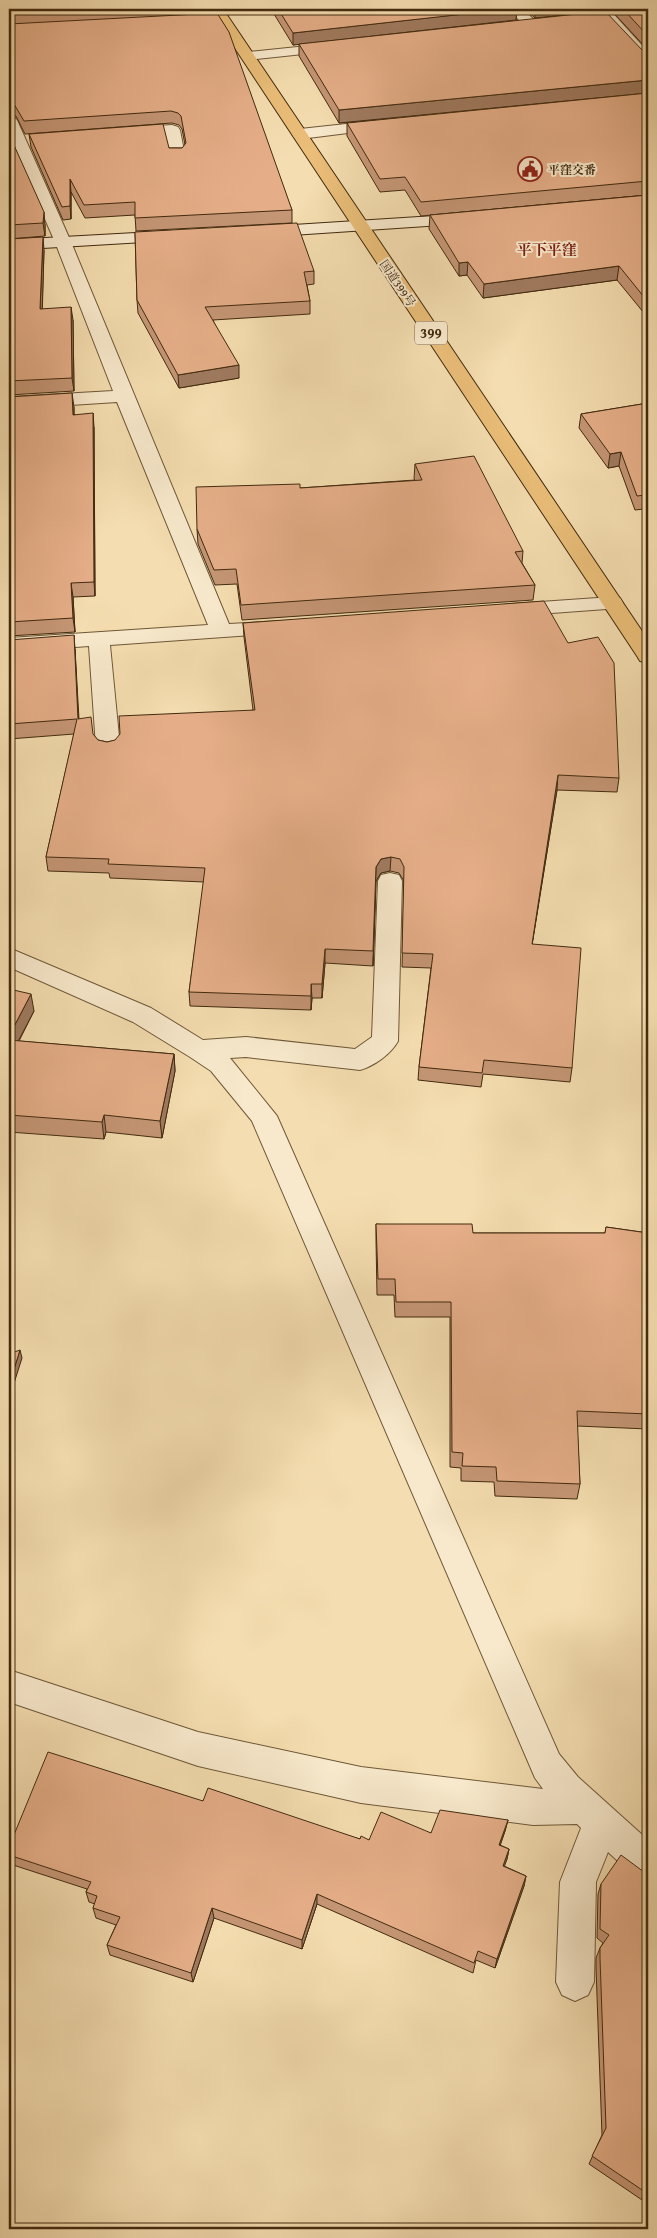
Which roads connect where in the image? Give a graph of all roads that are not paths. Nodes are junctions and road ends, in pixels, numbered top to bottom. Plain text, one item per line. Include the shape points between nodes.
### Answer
1 (515, 9) edge
2 (604, 12) edge
3 (215, 16) edge
4 (589, 18) edge
5 (551, 22) edge
6 (532, 25) junction
7 (512, 27) edge
8 (346, 46) edge
9 (248, 56) junction
10 (648, 60) edge
11 (400, 124) edge
12 (12, 129) edge
13 (114, 134) edge
14 (300, 134) junction
15 (36, 139) edge
16 (177, 156) edge
17 (484, 217) edge
18 (360, 227) junction
19 (241, 233) edge
20 (192, 235) edge
21 (63, 242) junction
22 (9, 245) edge
23 (124, 396) junction
24 (9, 403) edge
25 (612, 603) junction
26 (495, 612) edge
27 (300, 625) edge
28 (222, 631) junction
29 (99, 639) junction
30 (9, 645) edge
31 (648, 656) edge
32 (108, 747) edge
33 (390, 881) dead end
34 (9, 957) edge
35 (200, 1050) junction
36 (9, 1686) edge
37 (592, 1815) junction
38 (648, 1864) edge
39 (575, 1982) dead end

1 - 6 street
2 - 4 street
2 - 10 street
3 - 9 highway, 国道399号 / 399
5 - 6 street
6 - 7 street
8 - 9 street
9 - 14 highway, 国道399号 / 399
11 - 14 street
12 - 15 street
12 - 21 street
13 - 16 street via 172,130
14 - 18 highway, 国道399号 / 399
17 - 18 street
18 - 19 street
18 - 25 highway, 国道399号 / 399
20 - 21 street
21 - 22 street
21 - 23 street
23 - 24 street
23 - 28 street
25 - 26 street
25 - 31 highway, 国道399号 / 399
27 - 28 street
28 - 29 street
29 - 30 street
29 - 32 street
33 - 35 street via 385,1041 360,1060 246,1047
34 - 35 street via 142,1015
35 - 37 street via 220,1064 263,1116 547,1766 564,1789
36 - 37 street via 198,1749 352,1783
37 - 38 street
37 - 39 street via 578,1882

